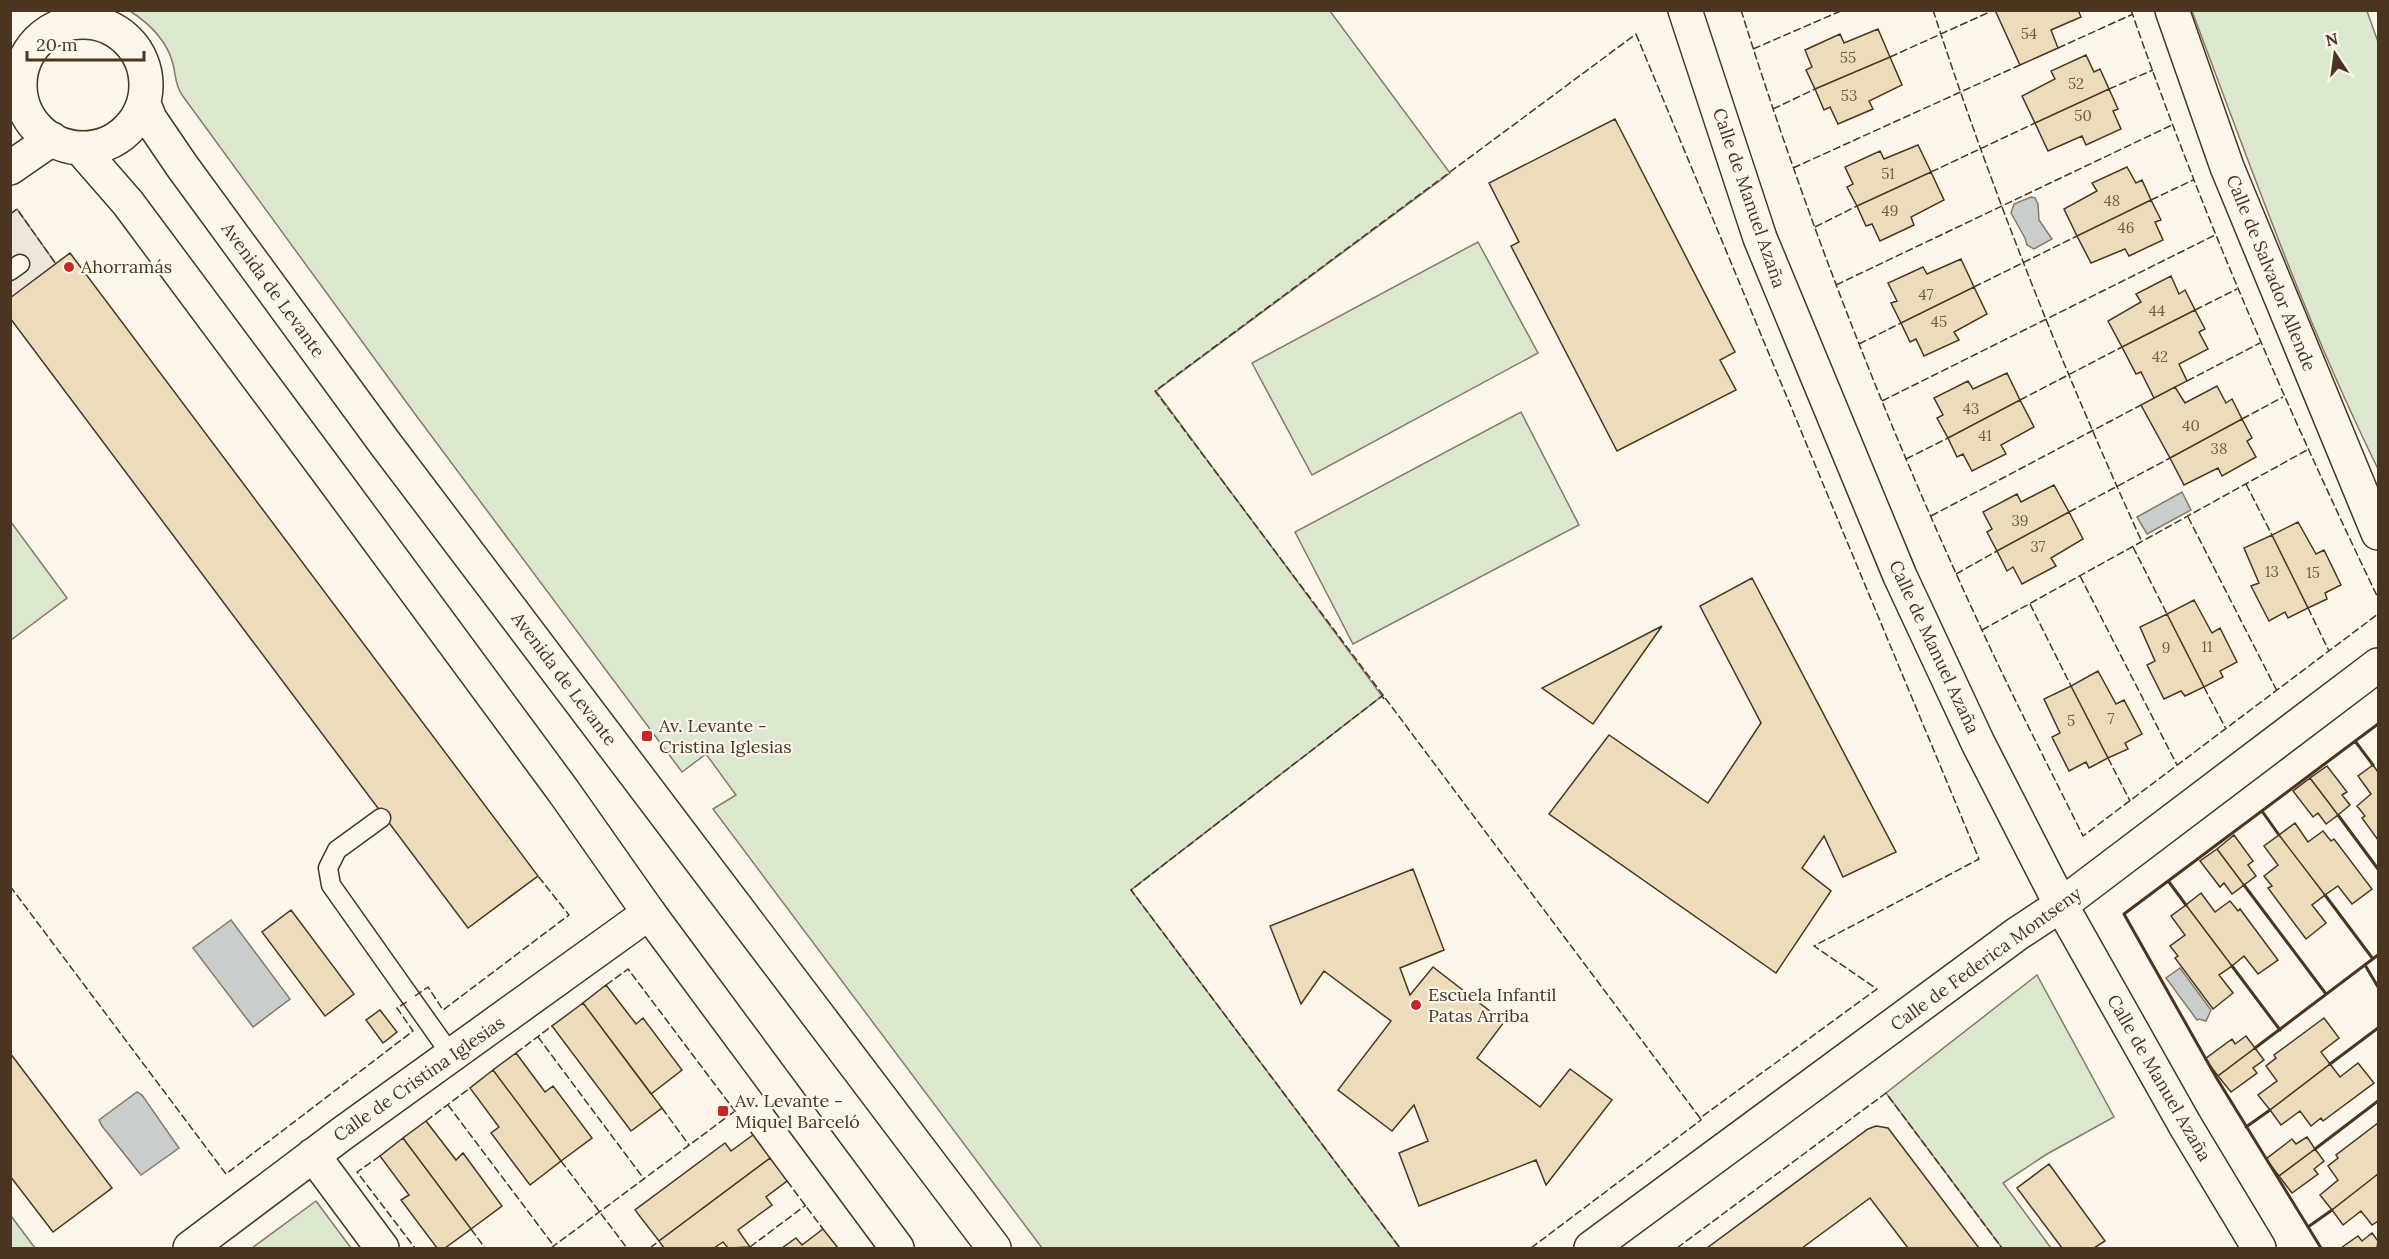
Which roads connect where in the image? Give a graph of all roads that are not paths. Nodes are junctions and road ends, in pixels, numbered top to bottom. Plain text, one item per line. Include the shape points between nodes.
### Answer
1 (1685, 10) edge
2 (2172, 10) edge
3 (80, 16) edge
4 (17, 50) edge
5 (144, 104) junction
6 (16, 105) edge
7 (66, 143) junction
8 (10, 168) edge
9 (2379, 533) edge
10 (2379, 665) edge
11 (381, 818) dead end
12 (2061, 905) junction
13 (649, 913) junction
14 (452, 1056) junction
15 (313, 1155) junction
16 (190, 1248) edge
17 (382, 1248) edge
18 (897, 1248) edge
19 (994, 1248) edge
20 (1591, 1248) edge
21 (2259, 1248) edge

1 - 12 street, Calle de Manuel Azaña via 1760,238 1900,576 1978,743
2 - 9 street, Calle de Salvador Allende via 2227,167
3 - 4 street
3 - 5 street via 117,31 130,42 145,71
4 - 6 street via 20,79
5 - 7 street via 134,122 101,146
5 - 19 street, Avenida de Levante via 182,166 384,442
6 - 7 street via 36,127
7 - 8 street
7 - 13 street via 107,177 177,269
10 - 12 street, Calle de Federica Montseny
11 - 14 lane via 337,850 328,868 331,885
12 - 20 street, Calle de Federica Montseny
12 - 21 street, Calle de Manuel Azaña
13 - 14 street, Calle de Cristina Iglesias
13 - 18 street
14 - 15 street, Calle de Cristina Iglesias
15 - 16 street, Calle de Cristina Iglesias
15 - 17 street

